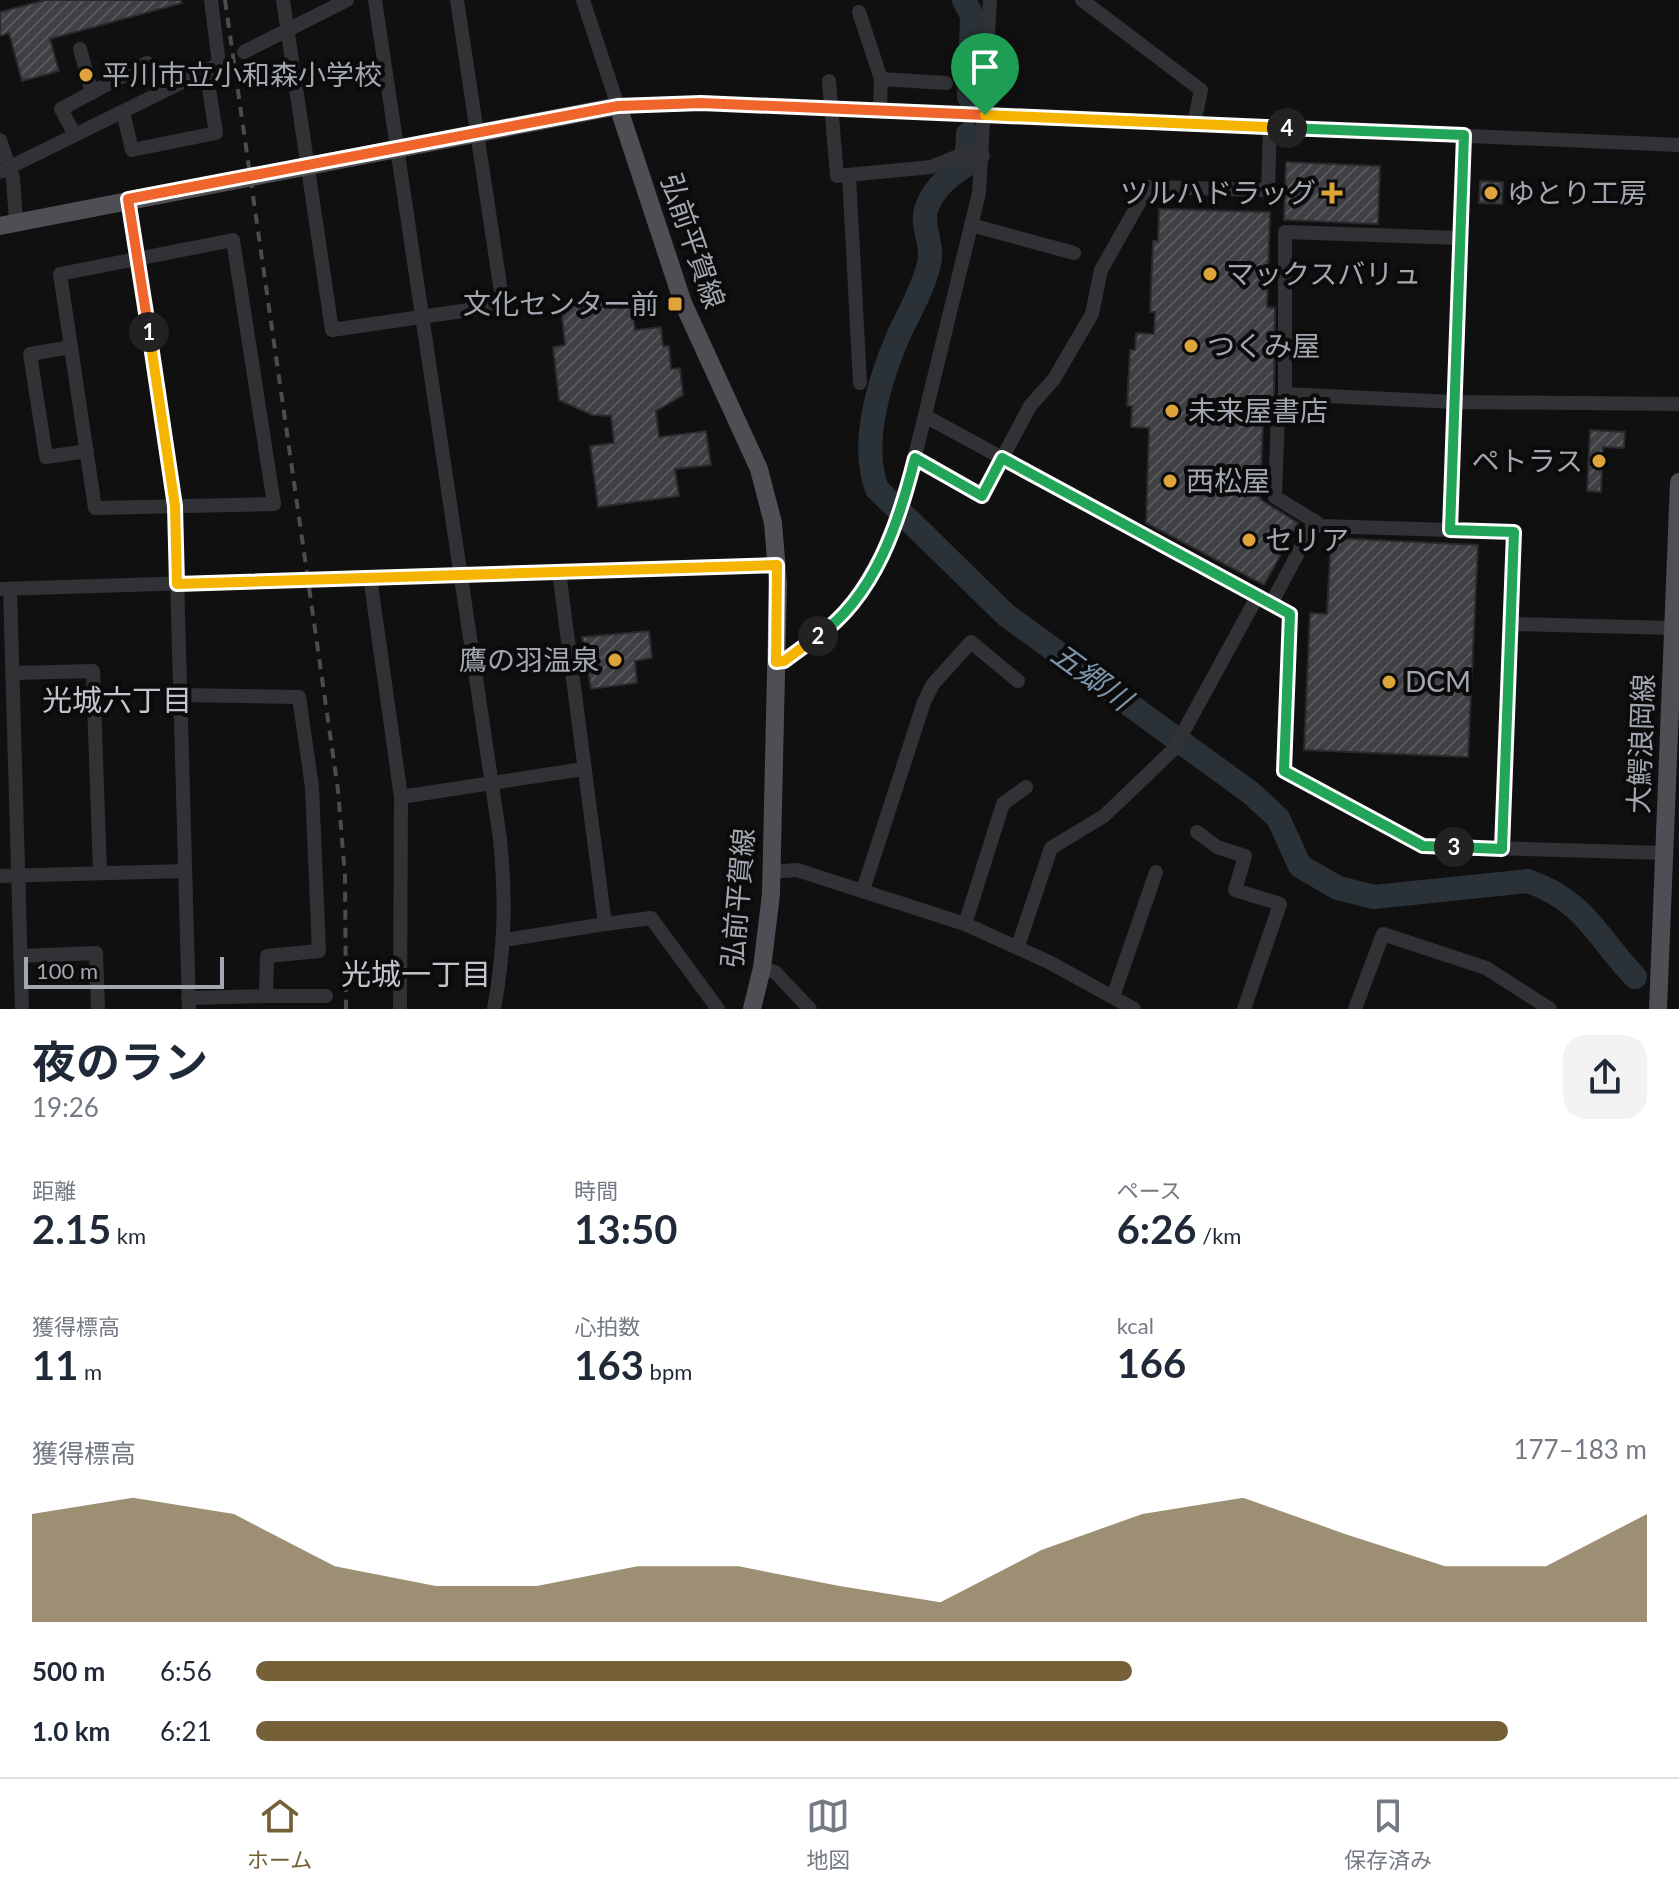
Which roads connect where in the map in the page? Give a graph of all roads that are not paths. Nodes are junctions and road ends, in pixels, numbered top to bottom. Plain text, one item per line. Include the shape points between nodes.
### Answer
1 (211, 0) edge
2 (283, 0) edge
3 (347, 0) edge
4 (375, 0) edge
5 (457, 0) edge
6 (583, 0) edge
7 (990, 0) edge
8 (1082, 0) edge
9 (859, 12) dead end
10 (287, 30) junction
11 (80, 49) dead end
12 (244, 52) dead end
13 (206, 70) junction
14 (881, 79) junction
15 (829, 81) dead end
16 (946, 83) dead end
17 (92, 93) junction
18 (158, 94) junction
19 (618, 106) junction
20 (831, 108) junction
21 (880, 110) junction
22 (123, 112) junction
23 (985, 115) junction
24 (1194, 124) junction
25 (1270, 127) junction
26 (475, 133) junction
27 (75, 135) junction
28 (1464, 135) junction
29 (0, 140) edge
30 (1679, 145) edge
31 (397, 148) junction
32 (978, 156) junction
33 (307, 166) junction
34 (5, 170) edge
35 (849, 175) junction
36 (128, 199) junction
37 (8, 224) edge
38 (971, 225) junction
39 (1460, 238) junction
40 (1074, 253) dead end
41 (137, 259) junction
42 (422, 317) junction
43 (71, 347) junction
44 (860, 383) dead end
45 (1285, 394) junction
46 (1454, 402) junction
47 (1679, 404) edge
48 (925, 416) junction
49 (87, 451) junction
50 (915, 458) junction
51 (1002, 458) junction
52 (1679, 482) edge
53 (175, 506) junction
54 (1315, 521) junction
55 (1450, 530) junction
56 (777, 565) junction
57 (559, 572) junction
58 (461, 574) junction
59 (370, 577) junction
60 (177, 584) junction
61 (5, 589) edge
62 (1264, 600) junction
63 (1510, 624) junction
64 (1673, 628) junction
65 (776, 662) junction
66 (14, 673) junction
67 (1018, 681) dead end
68 (180, 695) junction
69 (583, 769) junction
70 (492, 786) junction
71 (1026, 787) dead end
72 (401, 797) junction
73 (1672, 830) edge
74 (1197, 832) dead end
75 (1502, 849) junction
76 (1664, 853) junction
77 (185, 871) junction
78 (771, 872) junction
79 (1156, 872) dead end
80 (100, 873) junction
81 (20, 875) junction
82 (0, 876) edge
83 (863, 890) junction
84 (605, 924) junction
85 (965, 924) junction
86 (505, 940) junction
87 (1018, 946) junction
88 (20, 956) junction
89 (762, 968) junction
90 (266, 996) junction
91 (326, 996) dead end
92 (1113, 997) junction
93 (189, 1003) edge
94 (22, 1009) edge
95 (98, 1009) edge
96 (400, 1009) edge
97 (494, 1009) edge
98 (718, 1009) edge
99 (752, 1009) edge
100 (810, 1009) edge
101 (1134, 1009) edge
102 (1244, 1009) edge
103 (1355, 1009) edge
104 (1550, 1009) edge
105 (1658, 1009) edge

1 - 13 street via 220,61
2 - 10 street
3 - 10 street
4 - 31 street
5 - 26 street
6 - 19 street
7 - 23 street
8 - 24 street via 1201,90
9 - 14 street
10 - 12 street
10 - 33 street
11 - 17 street
13 - 18 street
13 - 22 street via 216,133 132,150
14 - 16 street
14 - 21 street
15 - 20 street
17 - 18 street via 147,63
17 - 27 street via 61,109
18 - 22 street
19 - 20 street
19 - 26 main road
19 - 56 main road, 弘前平賀線 via 683,303 762,479
20 - 21 street
20 - 35 street via 837,176
21 - 23 street
22 - 27 street
23 - 24 street
23 - 32 street
24 - 25 street
25 - 28 street
25 - 51 street via 1268,190 1148,187 1101,270 1092,314
26 - 31 main road
26 - 42 street via 503,305
27 - 34 street
28 - 30 street
28 - 39 street
29 - 34 street
31 - 33 main road
31 - 42 street
32 - 35 street via 958,156 931,167
32 - 38 street
33 - 36 main road
33 - 42 street via 332,330
34 - 37 street
35 - 44 street
36 - 37 main road
36 - 41 street
38 - 40 street
38 - 48 street
39 - 45 street via 1285,232
39 - 46 street
41 - 43 street via 60,274
41 - 53 street
41 - 53 street via 233,240 274,504
42 - 58 street
43 - 49 street
43 - 49 street via 30,354 39,413 46,457
45 - 46 street
45 - 54 street via 1278,413 1275,497
46 - 47 street
46 - 55 street
48 - 50 street
48 - 51 street
49 - 53 street via 95,508
50 - 51 street via 982,496
50 - 65 street via 898,517 851,607 835,624
51 - 62 street
52 - 64 main road, 大鰐浪岡線
53 - 60 street
54 - 55 street via 1322,526
54 - 62 street
55 - 63 street via 1514,532
56 - 57 street
56 - 65 main road, 弘前平賀線
57 - 58 street
57 - 69 street
58 - 59 street
58 - 70 street
59 - 60 street
59 - 72 street
60 - 61 street
60 - 68 street
61 - 66 street
62 - 75 street via 1290,614 1284,771 1423,846
62 - 87 street via 1174,749 1104,816 1051,848
63 - 64 street
63 - 75 street
64 - 73 main road, 大鰐浪岡線
65 - 78 main road, 弘前平賀線
66 - 80 street via 93,671
66 - 81 street
67 - 83 street via 971,642 933,684
68 - 77 street
68 - 90 street via 299,697 312,787 319,951 267,956
69 - 70 street
69 - 84 street
70 - 72 street
70 - 86 street via 507,902
71 - 85 street via 1003,804
72 - 96 street
73 - 76 main road, 大鰐浪岡線
74 - 102 street via 1217,847 1245,856 1235,890 1280,904
75 - 76 street
76 - 105 main road, 大鰐浪岡線
77 - 80 street
77 - 93 street
78 - 83 street via 797,870
78 - 89 main road, 弘前平賀線
79 - 92 street
80 - 81 street
81 - 82 street
81 - 88 street
83 - 85 street
84 - 86 street
84 - 98 street via 651,918
85 - 87 street
86 - 97 street
87 - 92 street
88 - 94 street
88 - 95 street via 96,953
89 - 99 main road, 弘前平賀線
89 - 100 street via 775,972
90 - 91 street
90 - 93 street
92 - 101 street
103 - 104 street via 1383,934 1486,968

